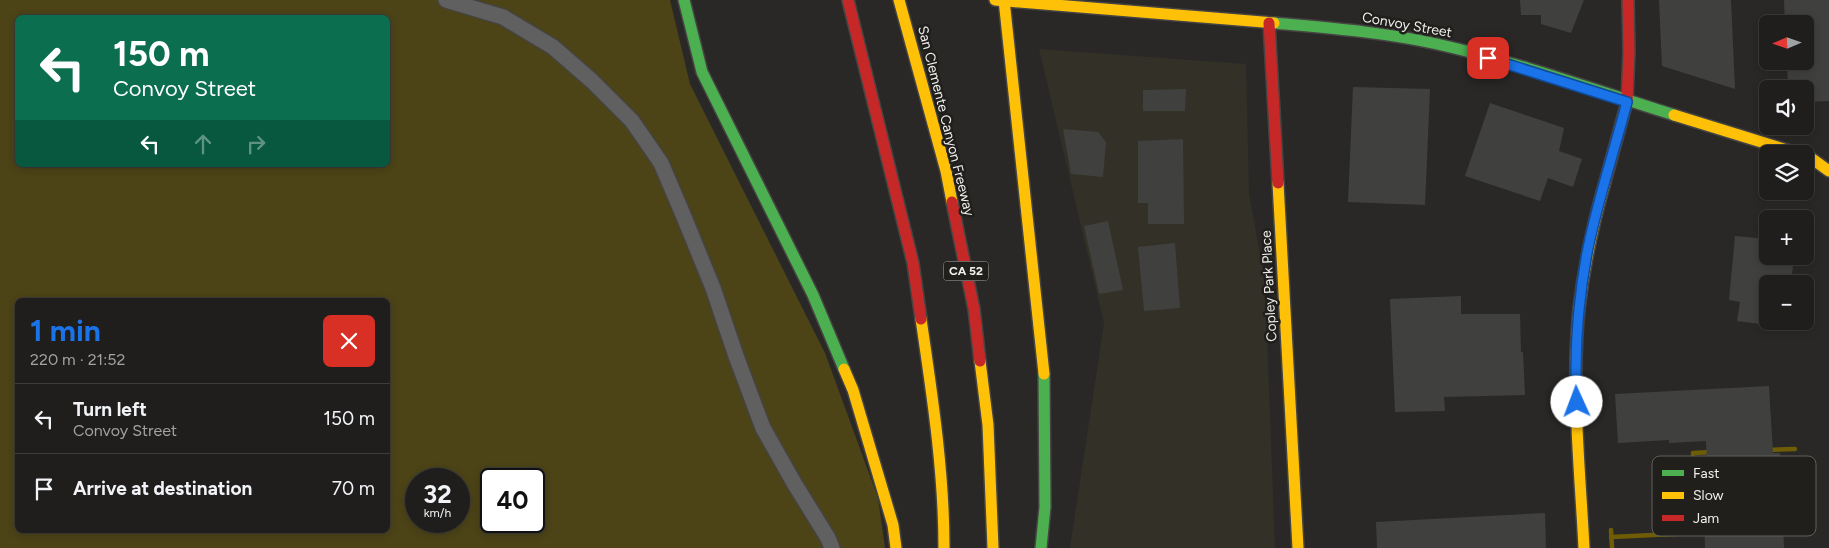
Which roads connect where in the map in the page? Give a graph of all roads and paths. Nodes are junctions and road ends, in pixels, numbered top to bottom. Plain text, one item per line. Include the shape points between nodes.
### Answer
1 (446, 0) edge
2 (684, 0) edge
3 (848, 0) edge
4 (899, 0) edge
5 (1001, 0) edge
6 (1628, 0) edge
7 (1269, 23) junction
8 (1627, 102) junction
9 (1769, 145) edge
10 (1814, 156) edge
11 (1829, 157) edge
12 (1814, 162) edge
13 (1829, 171) edge
14 (832, 548) edge
15 (896, 548) edge
16 (944, 548) edge
17 (993, 548) edge
18 (1041, 548) edge
19 (1298, 548) edge
20 (1584, 548) edge

1 - 14 street via 503,17 553,47 592,80 632,121 661,163 712,288 763,428
2 - 15 main road via 702,72 813,296 853,390 893,525
3 - 16 main road via 913,263 934,402
4 - 17 main road, San Clemente Canyon Freeway / CA 52 via 946,171 974,309 988,424
5 - 7 main road, Convoy Street
5 - 18 main road via 1044,362 1045,507
6 - 8 main road
7 - 8 main road, Convoy Street via 1353,30 1436,44 1501,61
7 - 19 main road, Copley Park Place
8 - 9 main road, Convoy Street
8 - 20 main road via 1598,207 1579,310 1576,379
10 - 11 main road, Convoy Street
12 - 13 main road, Convoy Street

